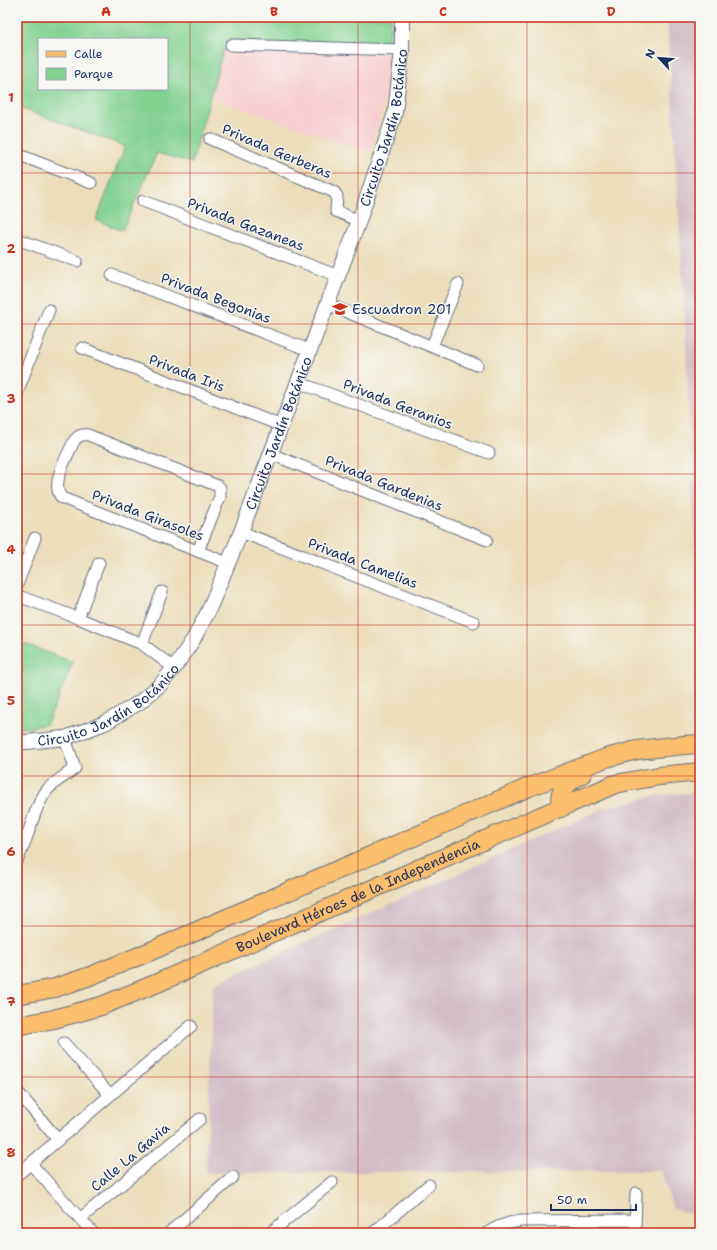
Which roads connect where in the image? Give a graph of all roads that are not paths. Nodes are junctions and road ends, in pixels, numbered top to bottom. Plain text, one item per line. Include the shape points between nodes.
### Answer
1 (402, 17) edge
2 (230, 45) dead end
3 (402, 50) junction
4 (210, 139) dead end
5 (17, 154) edge
6 (91, 183) dead end
7 (143, 201) dead end
8 (359, 221) junction
9 (17, 238) edge
10 (77, 261) dead end
11 (112, 274) dead end
12 (338, 276) junction
13 (458, 284) dead end
14 (327, 304) junction
15 (49, 310) dead end
16 (432, 346) junction
17 (82, 348) dead end
18 (309, 350) junction
19 (477, 365) dead end
20 (298, 382) junction
21 (17, 393) edge
22 (282, 426) junction
23 (489, 453) dead end
24 (270, 454) junction
25 (241, 532) junction
26 (36, 538) dead end
27 (487, 540) dead end
28 (198, 551) junction
29 (99, 563) dead end
30 (228, 563) junction
31 (17, 585) edge
32 (162, 592) dead end
33 (17, 594) edge
34 (78, 618) junction
35 (474, 622) dead end
36 (142, 644) junction
37 (174, 668) junction
38 (65, 738) junction
39 (17, 742) edge
40 (700, 744) edge
41 (606, 758) junction
42 (700, 772) edge
43 (561, 808) junction
44 (17, 860) edge
45 (17, 995) edge
46 (17, 1026) edge
47 (191, 1026) dead end
48 (64, 1043) dead end
49 (17, 1091) edge
50 (110, 1095) junction
51 (200, 1120) dead end
52 (58, 1140) junction
53 (31, 1164) junction
54 (17, 1176) edge
55 (233, 1177) dead end
56 (332, 1182) dead end
57 (429, 1186) dead end
58 (636, 1193) dead end
59 (80, 1218) junction
60 (635, 1220) junction
61 (93, 1233) edge
62 (168, 1233) edge
63 (270, 1233) edge
64 (373, 1233) edge
65 (487, 1233) edge
66 (635, 1233) edge

1 - 3 street, Circuito Jardín Botánico
2 - 3 street
3 - 8 street, Circuito Jardín Botánico via 395,113
4 - 8 street, Privada Gerberas via 334,192 337,196 336,211
5 - 6 street
7 - 12 street, Privada Gazaneas
8 - 12 street, Circuito Jardín Botánico
9 - 10 street
11 - 18 street, Privada Begonias
12 - 14 street, Circuito Jardín Botánico
13 - 16 street
14 - 16 street
14 - 18 street, Circuito Jardín Botánico
15 - 21 street
16 - 19 street
17 - 22 street, Privada Iris
18 - 20 street, Circuito Jardín Botánico
20 - 22 street, Circuito Jardín Botánico
20 - 23 street, Privada Geranios
22 - 24 street, Circuito Jardín Botánico
24 - 25 street, Circuito Jardín Botánico
24 - 27 street, Privada Gardenias
25 - 30 street, Circuito Jardín Botánico
25 - 35 street, Privada Camelias
26 - 31 street
28 - 28 street, Privada Girasoles via 221,492 220,488 88,435 82,434 77,437 58,478 58,495
28 - 30 street, Privada Girasoles
29 - 34 street
30 - 37 street, Circuito Jardín Botánico via 208,612
32 - 36 street
33 - 34 street
34 - 36 street
36 - 37 street
37 - 38 street, Circuito Jardín Botánico via 160,685 140,702 105,723
38 - 39 street, Circuito Jardín Botánico
38 - 44 street via 76,768 50,788 44,796
40 - 41 main road via 637,750
41 - 43 main road via 562,788 559,799
41 - 45 main road via 529,787 90,976 55,988
42 - 43 main road, Boulevard Héroes de la Independencia via 615,784
43 - 46 main road, Boulevard Héroes de la Independencia via 102,1006
47 - 50 street
48 - 50 street
49 - 52 street
50 - 52 street
51 - 59 street, Calle La Gavia
52 - 53 street
53 - 54 street
53 - 59 street
55 - 62 street
56 - 63 street
57 - 64 street
58 - 60 street
59 - 61 street
60 - 65 street via 508,1222
60 - 66 street

